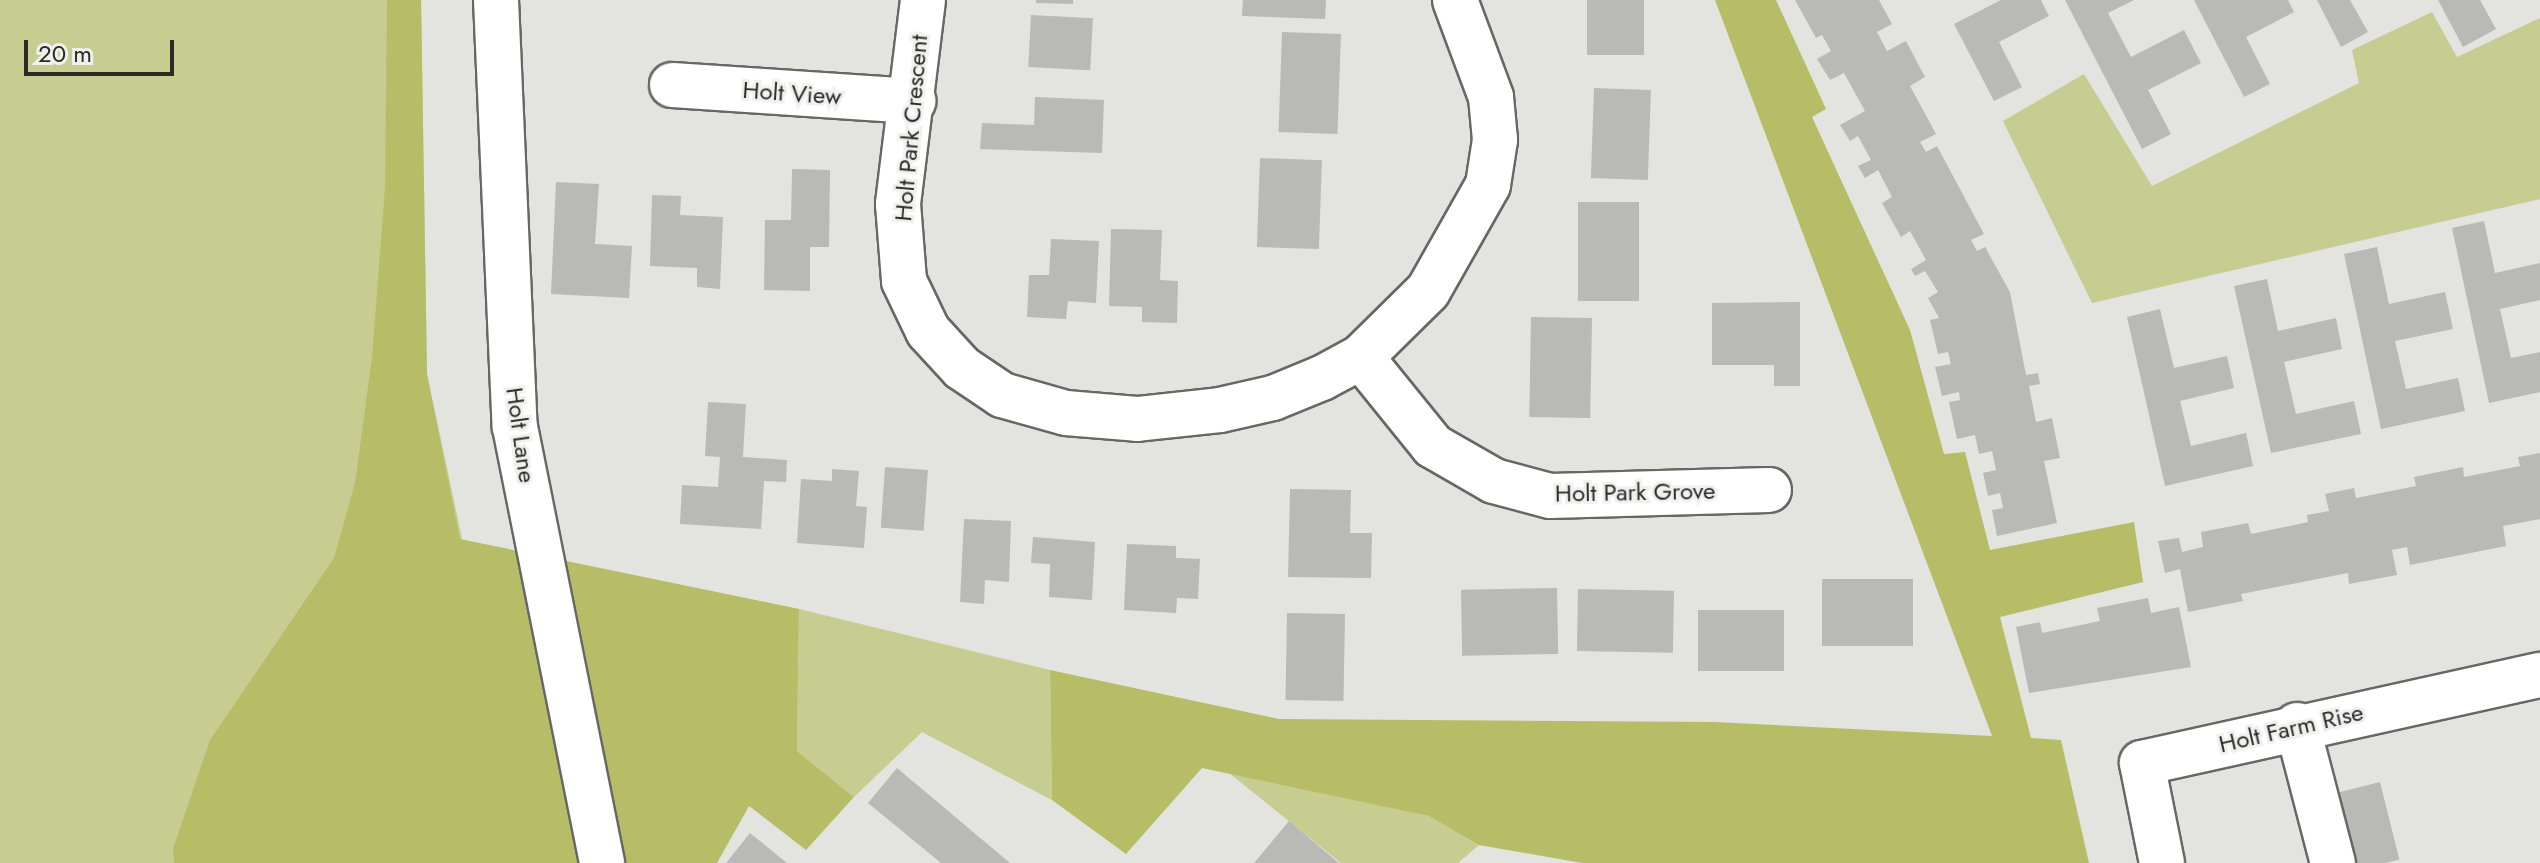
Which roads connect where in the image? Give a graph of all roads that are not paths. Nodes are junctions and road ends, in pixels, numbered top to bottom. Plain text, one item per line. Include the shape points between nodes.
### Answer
1 (496, 0) edge
2 (923, 0) edge
3 (1455, 0) edge
4 (672, 85) dead end
5 (913, 101) junction
6 (1361, 357) junction
7 (1769, 490) dead end
8 (2540, 675) edge
9 (2297, 725) junction
10 (602, 863) edge
11 (2162, 863) edge
12 (2333, 863) edge

1 - 10 street, Holt Lane via 515,427
2 - 5 street, Holt Park Crescent
3 - 6 street, Holt Park Crescent via 1491,97 1495,140 1488,185 1428,291
4 - 5 street, Holt View
5 - 6 street, Holt Park Crescent via 898,204 904,281 928,331 962,368 1002,395 1066,413 1137,419 1198,414 1273,398
6 - 7 street, Holt Park Grove via 1433,446 1494,481 1550,496
8 - 9 street, Holt Farm Rise
9 - 11 street, Holt Farm Rise via 2142,763
9 - 12 street

